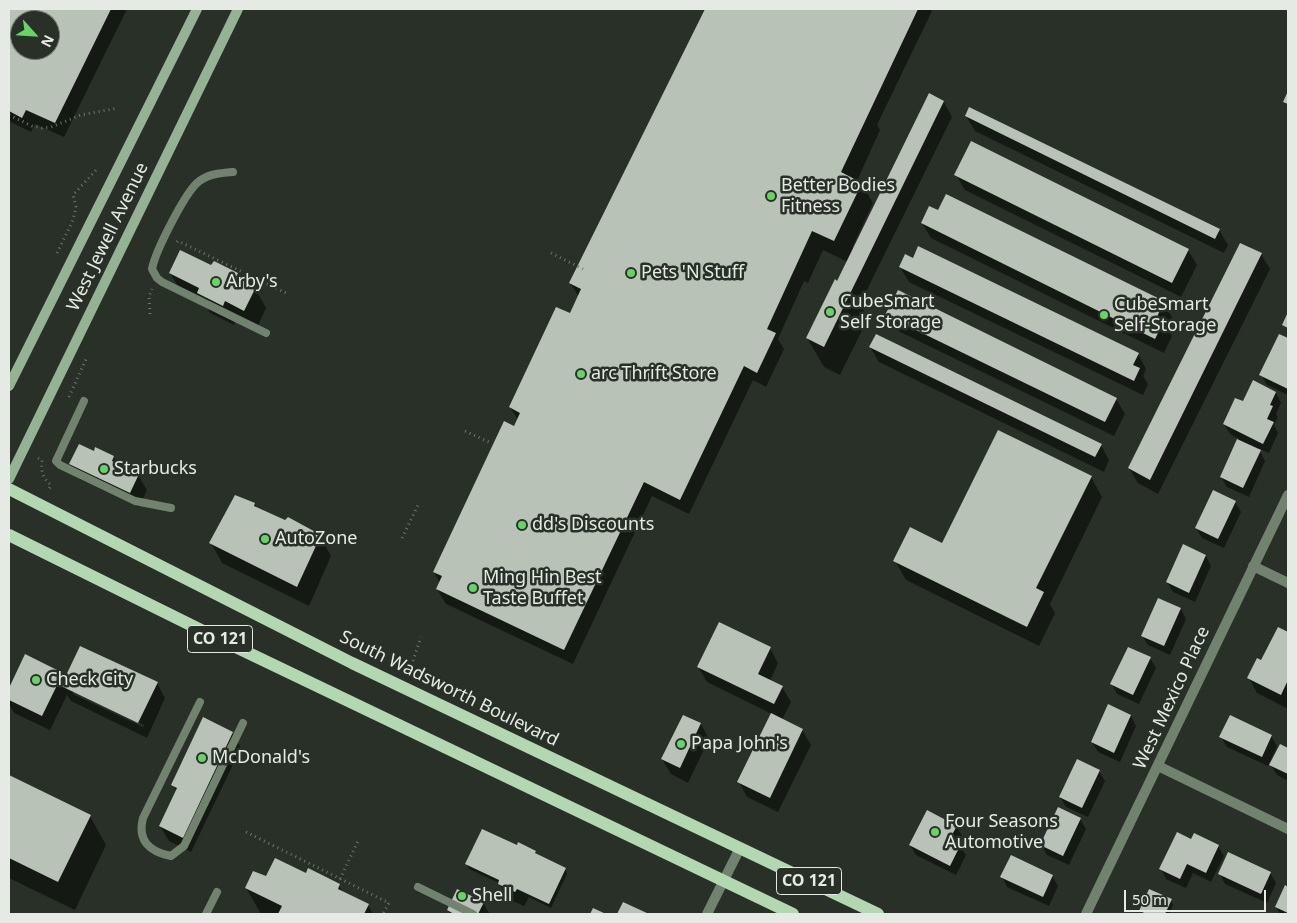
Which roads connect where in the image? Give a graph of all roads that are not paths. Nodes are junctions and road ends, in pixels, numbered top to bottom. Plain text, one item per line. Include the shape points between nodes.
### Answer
1 (197, 9) edge
2 (238, 9) edge
3 (233, 172) dead end
4 (266, 333) dead end
5 (9, 386) edge
6 (84, 401) dead end
7 (9, 479) edge
8 (9, 489) edge
9 (1288, 495) edge
10 (171, 508) dead end
11 (9, 535) edge
12 (1253, 566) junction
13 (1288, 583) edge
14 (200, 702) dead end
15 (243, 723) dead end
16 (1158, 766) junction
17 (1288, 829) edge
18 (740, 848) junction
19 (724, 880) junction
20 (418, 887) dead end
21 (217, 892) dead end
22 (206, 914) edge
23 (474, 914) edge
24 (707, 914) edge
25 (793, 914) edge
26 (878, 914) edge
27 (1086, 914) edge

1 - 5 main road, West Jewell Avenue
2 - 7 main road, West Jewell Avenue
3 - 4 lane via 213,174 196,184 180,209 152,269 162,282
6 - 10 lane via 56,461 135,501
8 - 18 main road, South Wadsworth Boulevard / CO 121 via 352,663
9 - 12 street, West Mexico Place
11 - 19 main road, CO 121
12 - 13 street
12 - 16 street, West Mexico Place
14 - 15 lane via 143,818 141,835 156,852 171,856 184,846
16 - 17 street
16 - 27 street, West Mexico Place
18 - 19 street
18 - 26 main road, South Wadsworth Boulevard / CO 121
19 - 24 street
19 - 25 main road, CO 121
20 - 23 lane
21 - 22 lane

